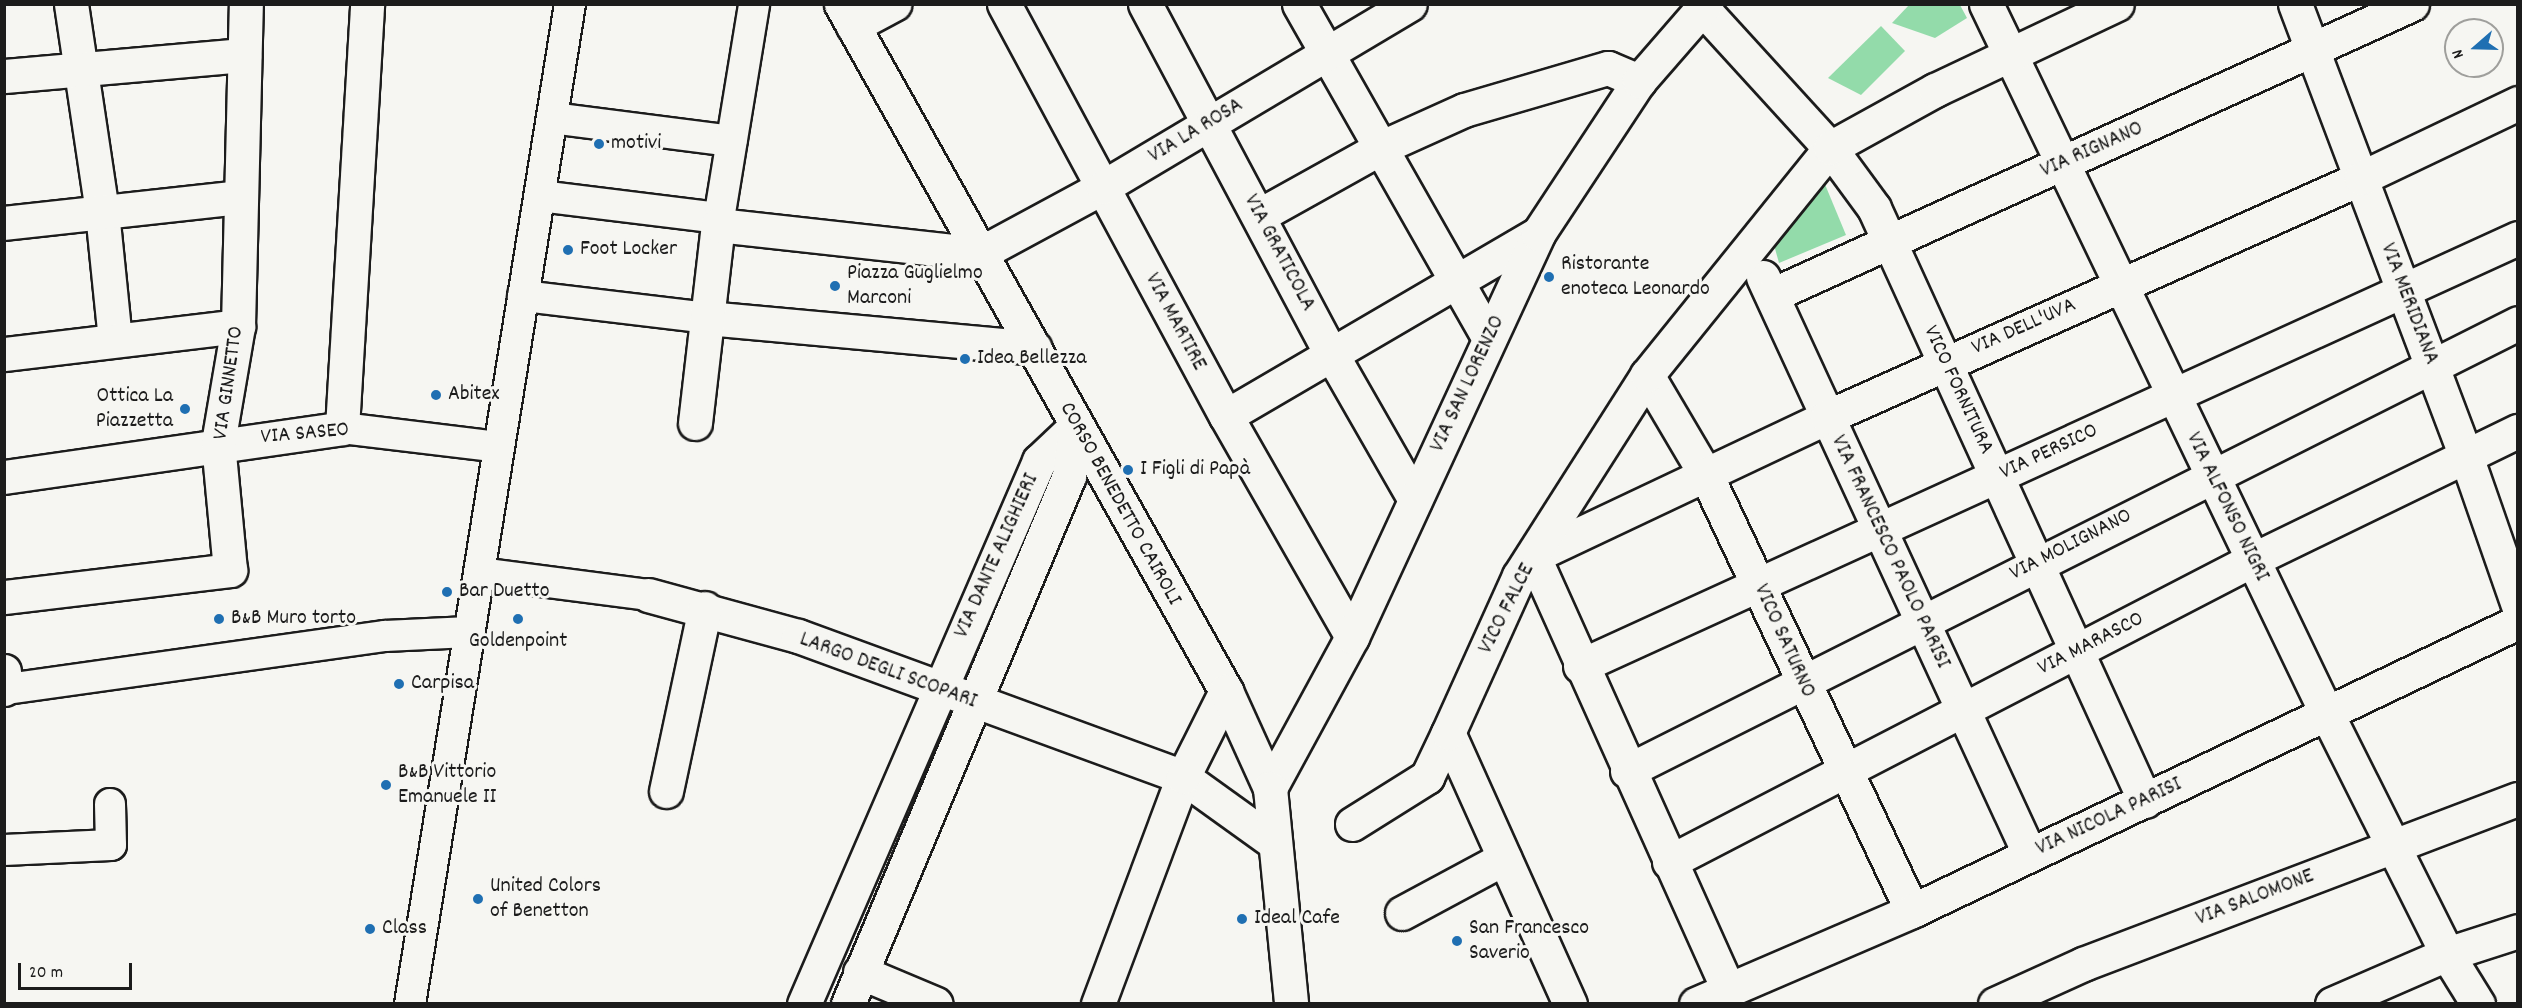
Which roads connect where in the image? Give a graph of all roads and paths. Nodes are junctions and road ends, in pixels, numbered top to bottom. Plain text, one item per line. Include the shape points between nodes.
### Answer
1 (71, 4) edge
2 (246, 4) edge
3 (367, 4) edge
4 (570, 4) edge
5 (754, 4) edge
6 (894, 4) edge
7 (1004, 4) edge
8 (1145, 4) edge
9 (1299, 4) edge
10 (1410, 4) edge
11 (1986, 4) edge
12 (2117, 4) edge
13 (2295, 4) edge
14 (2412, 4) edge
15 (1704, 7) edge
16 (847, 15) edge
17 (1324, 52) junction
18 (2312, 52) junction
19 (244, 55) junction
20 (2010, 55) junction
21 (78, 67) junction
22 (4, 76) edge
23 (1640, 81) junction
24 (2517, 103) edge
25 (552, 118) junction
26 (1208, 124) junction
27 (732, 141) junction
28 (1382, 147) junction
29 (1830, 148) junction
30 (2062, 164) junction
31 (2361, 178) junction
32 (1102, 187) junction
33 (540, 196) junction
34 (241, 197) junction
35 (102, 212) junction
36 (1260, 215) junction
37 (719, 222) junction
38 (4, 223) edge
39 (1539, 234) junction
40 (2517, 238) edge
41 (1890, 242) junction
42 (1751, 251) junction
43 (979, 254) junction
44 (1457, 284) junction
45 (2120, 284) junction
46 (2403, 292) junction
47 (1772, 295) junction
48 (523, 296) junction
49 (707, 318) junction
50 (2517, 323) edge
51 (238, 326) junction
52 (1489, 338) junction
53 (115, 339) junction
54 (1035, 348) junction
55 (4, 354) edge
56 (1332, 355) junction
57 (1945, 363) junction
58 (2432, 364) junction
59 (1647, 375) junction
60 (2173, 395) junction
61 (1226, 416) junction
62 (1827, 417) junction
63 (695, 423) dead end
64 (1076, 427) junction
65 (342, 428) junction
66 (2517, 431) edge
67 (218, 443) junction
68 (499, 447) junction
69 (2466, 456) junction
70 (2212, 474) junction
71 (1997, 476) junction
72 (4, 477) edge
73 (1707, 477) junction
74 (1415, 500) junction
75 (1880, 529) junction
76 (1533, 556) junction
77 (2253, 560) junction
78 (2036, 563) junction
79 (479, 573) junction
80 (1758, 584) junction
81 (648, 595) joint
82 (4, 597) edge
83 (2517, 605) edge
84 (705, 608) junction
85 (1922, 621) junction
86 (2517, 622) edge
87 (469, 632) junction
88 (1352, 637) junction
89 (2076, 651) junction
90 (1580, 666) junction
91 (1802, 681) junction
92 (5, 683) edge
93 (939, 688) junction
94 (1226, 691) junction
95 (973, 702) junction
96 (1963, 710) junction
97 (2326, 714) junction
98 (1448, 733) junction
99 (1627, 771) junction
100 (1844, 772) junction
101 (1183, 777) junction
102 (1270, 788) junction
103 (666, 792) dead end
104 (2517, 799) edge
105 (2145, 801) junction
106 (110, 804) dead end
107 (1352, 824) dead end
108 (1272, 841) junction
109 (2393, 844) junction
110 (4, 850) edge
111 (2030, 853) junction
112 (1504, 858) junction
113 (1669, 862) junction
114 (1912, 911) junction
115 (1402, 913) dead end
116 (2517, 931) edge
117 (2447, 954) junction
118 (860, 972) junction
119 (1728, 989) junction
120 (410, 1004) edge
121 (804, 1004) edge
122 (848, 1004) edge
123 (936, 1004) edge
124 (1098, 1004) edge
125 (1291, 1004) edge
126 (1570, 1004) edge
127 (1696, 1004) edge
128 (1995, 1004) edge
129 (2332, 1004) edge
130 (2478, 1004) edge

1 - 21 street
2 - 19 street, VIA GINNETTO
3 - 65 street
4 - 25 street
5 - 27 street
6 - 16 street
7 - 32 street, VIA MARTIRE
8 - 26 street, VIA GRATICOLA
9 - 17 street
10 - 17 street, VIA LA ROSA
11 - 20 street, VIA ALFONSO NIGRI
12 - 20 street
13 - 18 street, VIA MERIDIANA
14 - 18 street, VIA RIGNANO
15 - 23 street, VIA SAN LORENZO
15 - 29 street, VICO FORNITURA
16 - 43 street, CORSO BENEDETTO CAIROLI
17 - 26 street, VIA LA ROSA
17 - 28 street
18 - 30 street, VIA RIGNANO
18 - 31 street, VIA MERIDIANA
19 - 21 street
19 - 34 street, VIA GINNETTO
20 - 29 street via 1935,90
20 - 30 street, VIA ALFONSO NIGRI
21 - 22 street
21 - 35 street
23 - 28 street via 1608,68 1589,72 1464,110
23 - 39 street, VIA SAN LORENZO
24 - 31 street, VIA DELL'UVA
25 - 27 street
25 - 33 street
26 - 32 street, VIA LA ROSA
26 - 36 street, VIA GRATICOLA
27 - 37 street
28 - 36 street
28 - 44 street
29 - 41 street, VICO FORNITURA via 1874,208
29 - 42 street, VICO FALCE
30 - 41 street, VIA RIGNANO
30 - 45 street, VIA ALFONSO NIGRI
31 - 45 street, VIA DELL'UVA
31 - 46 street, VIA MERIDIANA
32 - 43 street, VIA LA ROSA
32 - 61 street, VIA MARTIRE
33 - 37 street
33 - 48 street
34 - 35 street
34 - 51 street, VIA GINNETTO
35 - 38 street
35 - 53 street
36 - 56 street, VIA GRATICOLA
37 - 43 street
37 - 49 street
39 - 44 street
39 - 52 street, VIA SAN LORENZO
40 - 46 street, VIA PERSICO
41 - 47 street, VIA RIGNANO
41 - 57 street, VICO FORNITURA
42 - 47 street, VIA FRANCESCO PAOLO PARISI
42 - 59 street, VICO FALCE
43 - 54 street, CORSO BENEDETTO CAIROLI
44 - 52 street
44 - 56 street
45 - 57 street, VIA DELL'UVA
45 - 60 street, VIA ALFONSO NIGRI
46 - 58 street, VIA MERIDIANA
46 - 60 street, VIA PERSICO
47 - 62 street, VIA FRANCESCO PAOLO PARISI
48 - 49 street
48 - 68 street
49 - 54 street
49 - 63 street
50 - 58 street, VIA MOLIGNANO
51 - 53 street
51 - 67 street, VIA GINNETTO
52 - 74 street, VIA SAN LORENZO
53 - 55 street
54 - 64 street, CORSO BENEDETTO CAIROLI
56 - 61 street
56 - 74 street, VIA GRATICOLA
57 - 62 street, VIA DELL'UVA
57 - 71 street, VICO FORNITURA
58 - 69 street, VIA MERIDIANA
58 - 70 street, VIA MOLIGNANO
59 - 73 street, VICO SATURNO
59 - 76 street, VICO FALCE
60 - 70 street, VIA ALFONSO NIGRI
60 - 71 street, VIA PERSICO
61 - 88 street, VIA MARTIRE
62 - 73 street, VIA DELL'UVA
62 - 75 street, VIA FRANCESCO PAOLO PARISI
64 - 93 street, VIA DANTE ALIGHIERI via 1039,461
64 - 94 street, CORSO BENEDETTO CAIROLI
64 - 95 street, VIA DANTE ALIGHIERI via 1070,476
65 - 67 street, VIA SASEO
65 - 68 street, VIA SASEO
66 - 69 street, VIA MARASCO
67 - 72 street, VIA SASEO
67 - 82 street, VIA GINNETTO via 230,570
68 - 79 street
69 - 77 street, VIA MARASCO
69 - 83 street, VIA MERIDIANA
70 - 77 street, VIA ALFONSO NIGRI
70 - 78 street, VIA MOLIGNANO
71 - 75 street, VIA PERSICO
71 - 78 street, VICO FORNITURA
73 - 76 street, VIA DELL'UVA
73 - 80 street, VICO SATURNO
74 - 88 street, VIA SAN LORENZO
75 - 80 street, VIA PERSICO
75 - 85 street, VIA FRANCESCO PAOLO PARISI
76 - 90 street
76 - 98 street, VICO FALCE via 1520,576
77 - 89 street, VIA MARASCO
77 - 97 street, VIA ALFONSO NIGRI
78 - 85 street, VIA MOLIGNANO
78 - 89 street, VICO FORNITURA
79 - 81 street, LARGO DEGLI SCOPARI
79 - 87 street
80 - 90 street, VIA PERSICO
80 - 91 street, VICO SATURNO
81 - 84 street, LARGO DEGLI SCOPARI
84 - 93 street, LARGO DEGLI SCOPARI via 798,636
84 - 103 street
85 - 91 street, VIA MOLIGNANO
85 - 96 street, VIA FRANCESCO PAOLO PARISI
86 - 97 street, VIA NICOLA PARISI
87 - 92 street via 374,638
87 - 120 street
88 - 102 street, VIA SAN LORENZO
89 - 96 street, VIA MARASCO
89 - 105 street, VICO FORNITURA
90 - 99 street
91 - 99 street, VIA MOLIGNANO
91 - 100 street, VICO SATURNO
93 - 95 street, LARGO DEGLI SCOPARI
93 - 121 street, VIA DANTE ALIGHIERI
94 - 101 street
94 - 102 street, CORSO BENEDETTO CAIROLI
95 - 101 street, LARGO DEGLI SCOPARI
95 - 118 street, VIA DANTE ALIGHIERI
96 - 100 street, VIA MARASCO
96 - 111 street, VIA FRANCESCO PAOLO PARISI
97 - 105 street, VIA NICOLA PARISI
97 - 109 street, VIA ALFONSO NIGRI
98 - 107 street, VICO FALCE via 1427,777
98 - 112 street
99 - 113 street
100 - 113 street, VIA MARASCO
100 - 114 street, VICO SATURNO
101 - 108 street, LARGO DEGLI SCOPARI
101 - 124 street
102 - 108 street
104 - 109 street, VIA SALOMONE
105 - 111 street, VIA NICOLA PARISI
106 - 110 street via 111,845
108 - 125 street
109 - 117 street, VIA ALFONSO NIGRI
109 - 128 street, VIA SALOMONE via 2083,964
111 - 114 street, VIA NICOLA PARISI
112 - 115 street
112 - 126 street
113 - 119 street
114 - 119 street, VIA NICOLA PARISI
116 - 117 street
117 - 129 street
117 - 130 street, VIA ALFONSO NIGRI
118 - 122 street, VIA DANTE ALIGHIERI
118 - 123 street
119 - 127 street, VIA NICOLA PARISI

